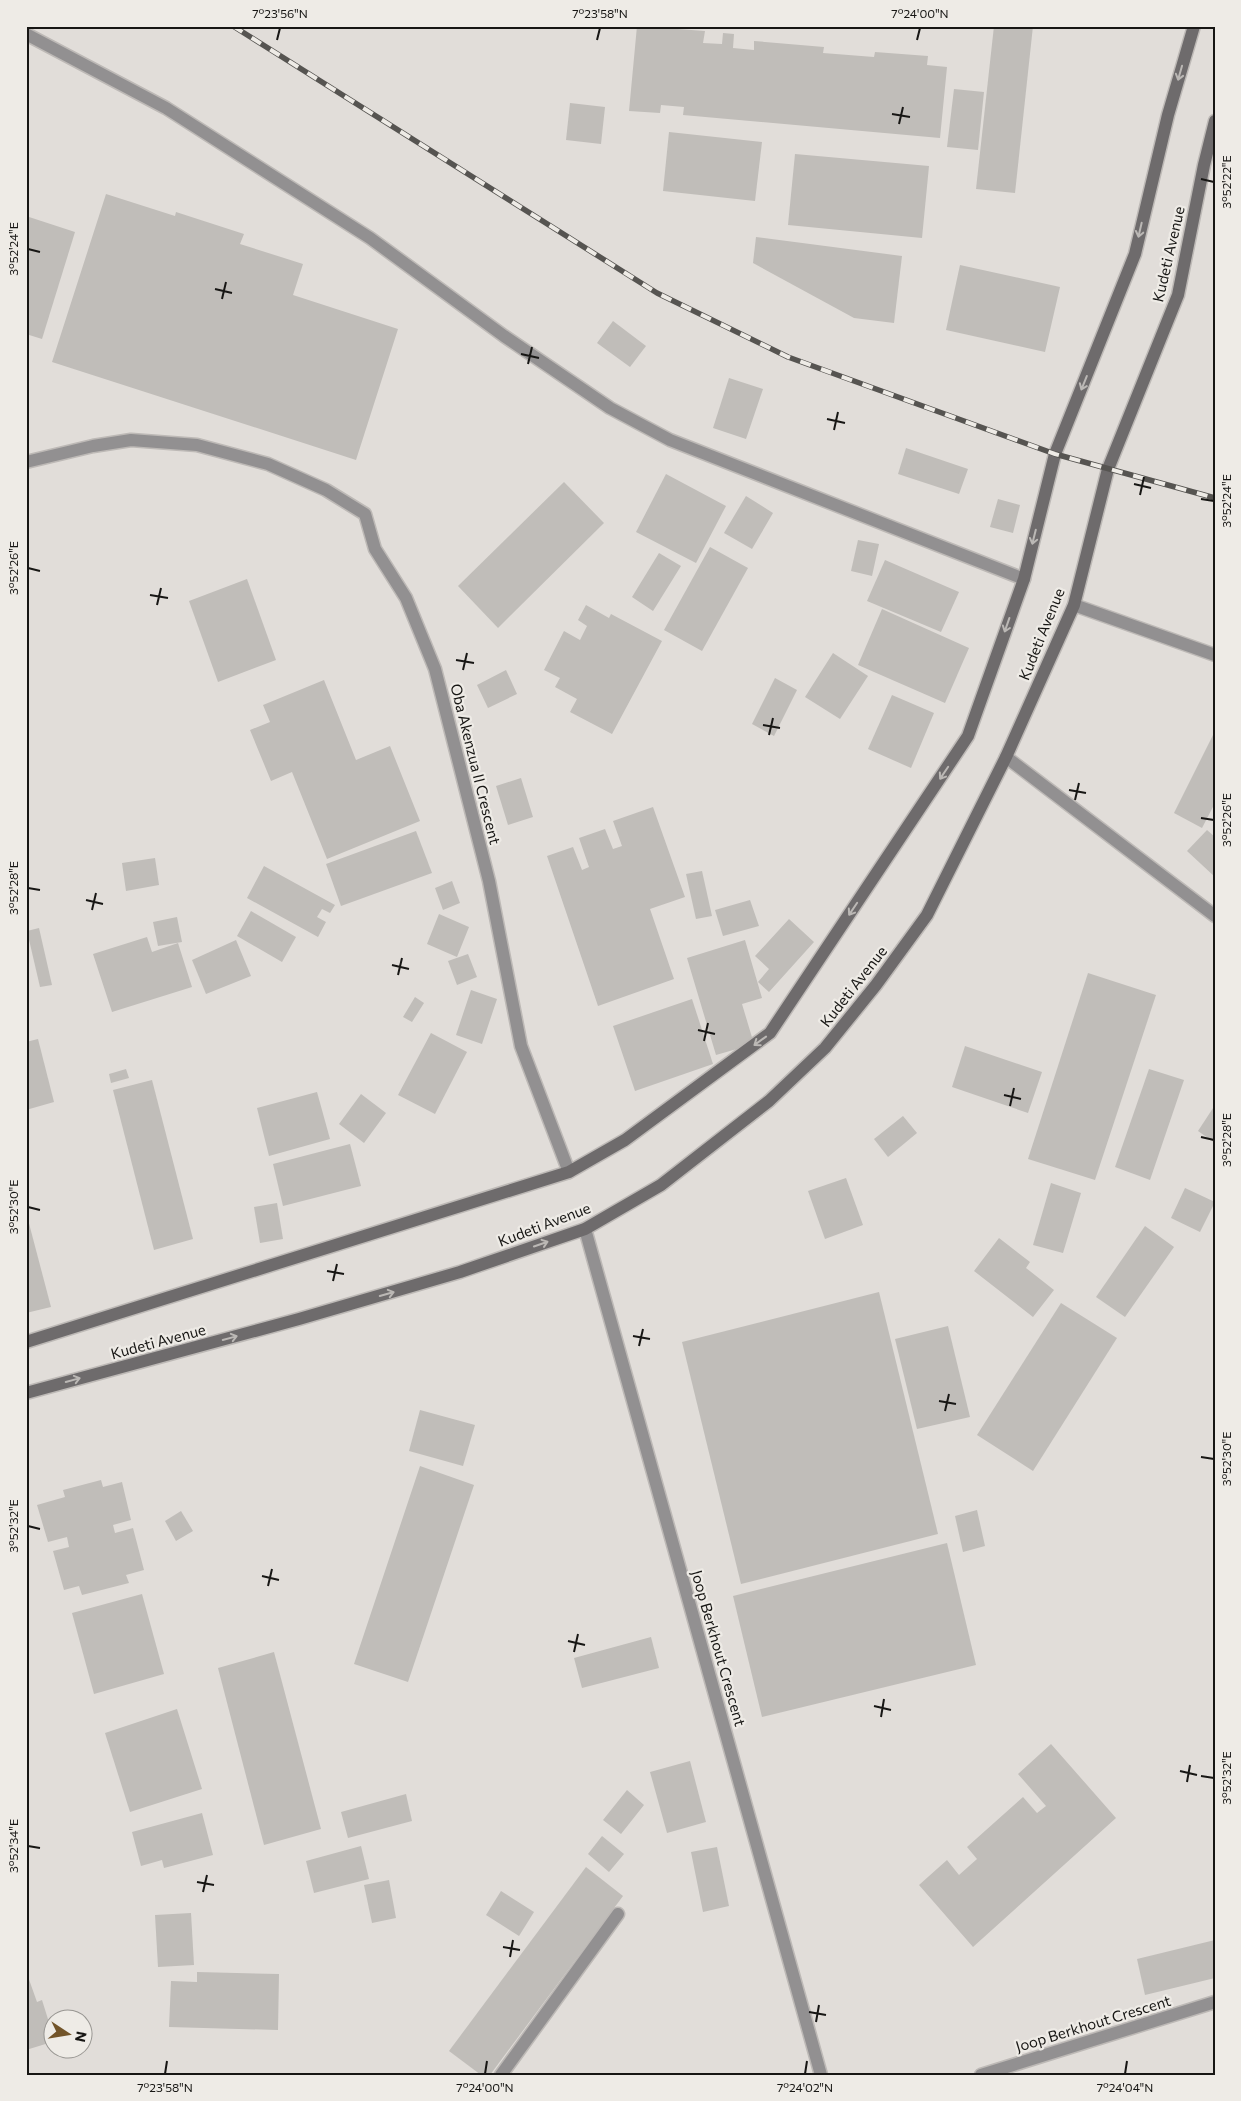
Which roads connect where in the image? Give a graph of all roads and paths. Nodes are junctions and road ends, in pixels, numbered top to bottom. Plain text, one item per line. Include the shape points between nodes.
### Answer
1 (1194, 26) edge
2 (26, 34) edge
3 (1215, 121) edge
4 (26, 462) edge
5 (1024, 579) junction
6 (1074, 605) junction
7 (1215, 655) edge
8 (1006, 757) junction
9 (1215, 916) edge
10 (569, 1172) junction
11 (585, 1230) junction
12 (26, 1342) edge
13 (26, 1393) edge
14 (618, 1914) dead end
15 (1215, 2002) edge
16 (501, 2075) edge
17 (821, 2075) edge
18 (981, 2075) edge

1 -> 5 main road via 1168,115 1135,254 1055,454
2 - 5 street via 166,108 370,238 504,336 610,408 670,440
3 - 6 main road, Kudeti Avenue via 1178,295 1108,469
4 - 10 street, Oba Akenzua II Crescent via 131,440 197,445 268,464 326,490 365,514 375,549 406,598 435,669 489,881 521,1046
5 -> 10 main road via 968,736 770,1033 624,1140
6 - 7 street
6 - 8 main road, Kudeti Avenue
8 - 9 street
8 - 11 main road, Kudeti Avenue via 927,915 825,1048 769,1101 661,1185
10 - 12 main road
13 -> 11 main road, Kudeti Avenue via 308,1317 460,1272
11 - 17 street, Joop Berkhout Crescent
14 - 16 street
15 - 18 street, Joop Berkhout Crescent

